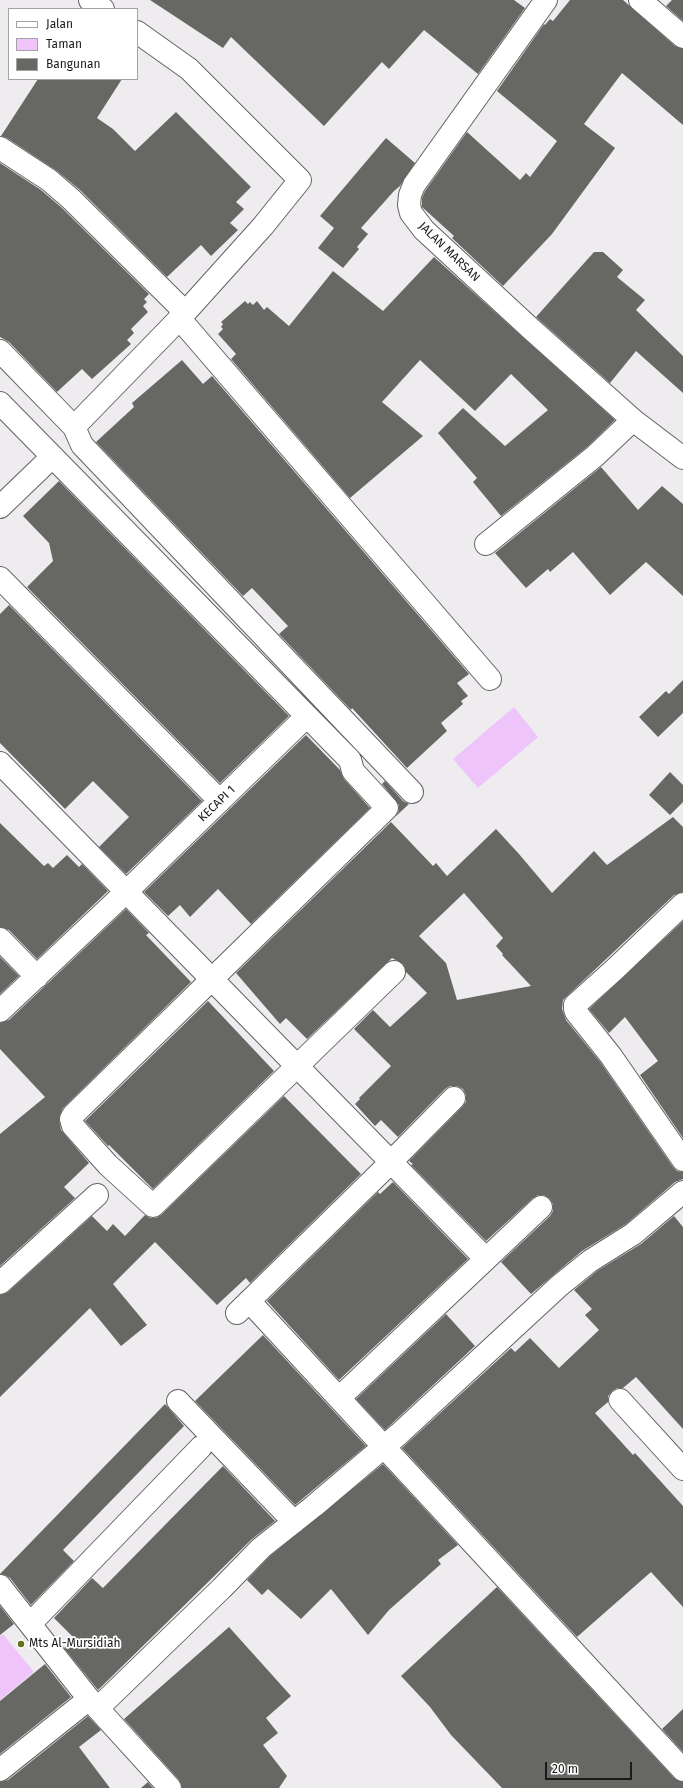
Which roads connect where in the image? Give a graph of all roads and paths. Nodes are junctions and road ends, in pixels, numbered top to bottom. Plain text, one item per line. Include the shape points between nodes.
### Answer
1 (90, 0) edge
2 (640, 0) edge
3 (542, 1) edge
4 (102, 8) edge
5 (138, 33) edge
6 (683, 37) edge
7 (0, 148) edge
8 (182, 315) junction
9 (0, 352) edge
10 (0, 403) edge
11 (634, 420) junction
12 (74, 427) junction
13 (52, 457) junction
14 (683, 458) edge
15 (0, 507) edge
16 (486, 544) dead end
17 (0, 578) edge
18 (490, 680) dead end
19 (307, 716) junction
20 (0, 763) edge
21 (412, 792) dead end
22 (220, 801) junction
23 (126, 892) junction
24 (683, 904) edge
25 (0, 939) edge
26 (394, 972) dead end
27 (37, 977) junction
28 (212, 979) junction
29 (0, 1011) edge
30 (297, 1066) junction
31 (454, 1098) dead end
32 (683, 1160) edge
33 (391, 1162) junction
34 (683, 1192) edge
35 (97, 1195) dead end
36 (541, 1207) dead end
37 (486, 1259) junction
38 (0, 1283) edge
39 (339, 1398) junction
40 (620, 1400) dead end
41 (178, 1402) dead end
42 (201, 1447) dead end
43 (384, 1447) junction
44 (683, 1469) edge
45 (294, 1522) junction
46 (0, 1586) edge
47 (30, 1624) junction
48 (93, 1703) junction
49 (0, 1770) edge
50 (683, 1770) edge
51 (170, 1788) edge

1 - 4 street
2 - 6 street
3 - 11 street, JALAN MARSAN via 414,186 409,205 411,213 424,230
5 - 8 street via 189,69 300,180 263,226
7 - 8 street via 49,180 70,199
8 - 12 street
8 - 18 street
9 - 12 street
10 - 13 street
11 - 14 street, JALAN MARSAN
11 - 16 street via 595,456
12 - 21 street via 82,445
13 - 15 street
13 - 19 street
17 - 22 street
19 - 22 street, KECAPI 1
19 - 28 street via 350,760 353,771 387,808
20 - 23 street
22 - 23 street, KECAPI 1
23 - 27 street, KECAPI 1
23 - 28 street
24 - 32 street via 575,1005 575,1009
25 - 27 street
26 - 30 street
27 - 29 street, KECAPI 1
28 - 30 street
28 - 30 street via 71,1119 73,1126 108,1165 153,1206
30 - 33 street
31 - 33 street
33 - 37 street
33 - 39 street via 243,1307
34 - 43 street via 633,1234 590,1260 559,1286
35 - 38 street
36 - 37 street
37 - 39 street
39 - 43 street
40 - 44 street
41 - 45 street
42 - 47 street
43 - 45 street
43 - 50 street
45 - 48 street via 261,1548 222,1588
46 - 47 street
47 - 48 street
48 - 49 street
48 - 51 street

